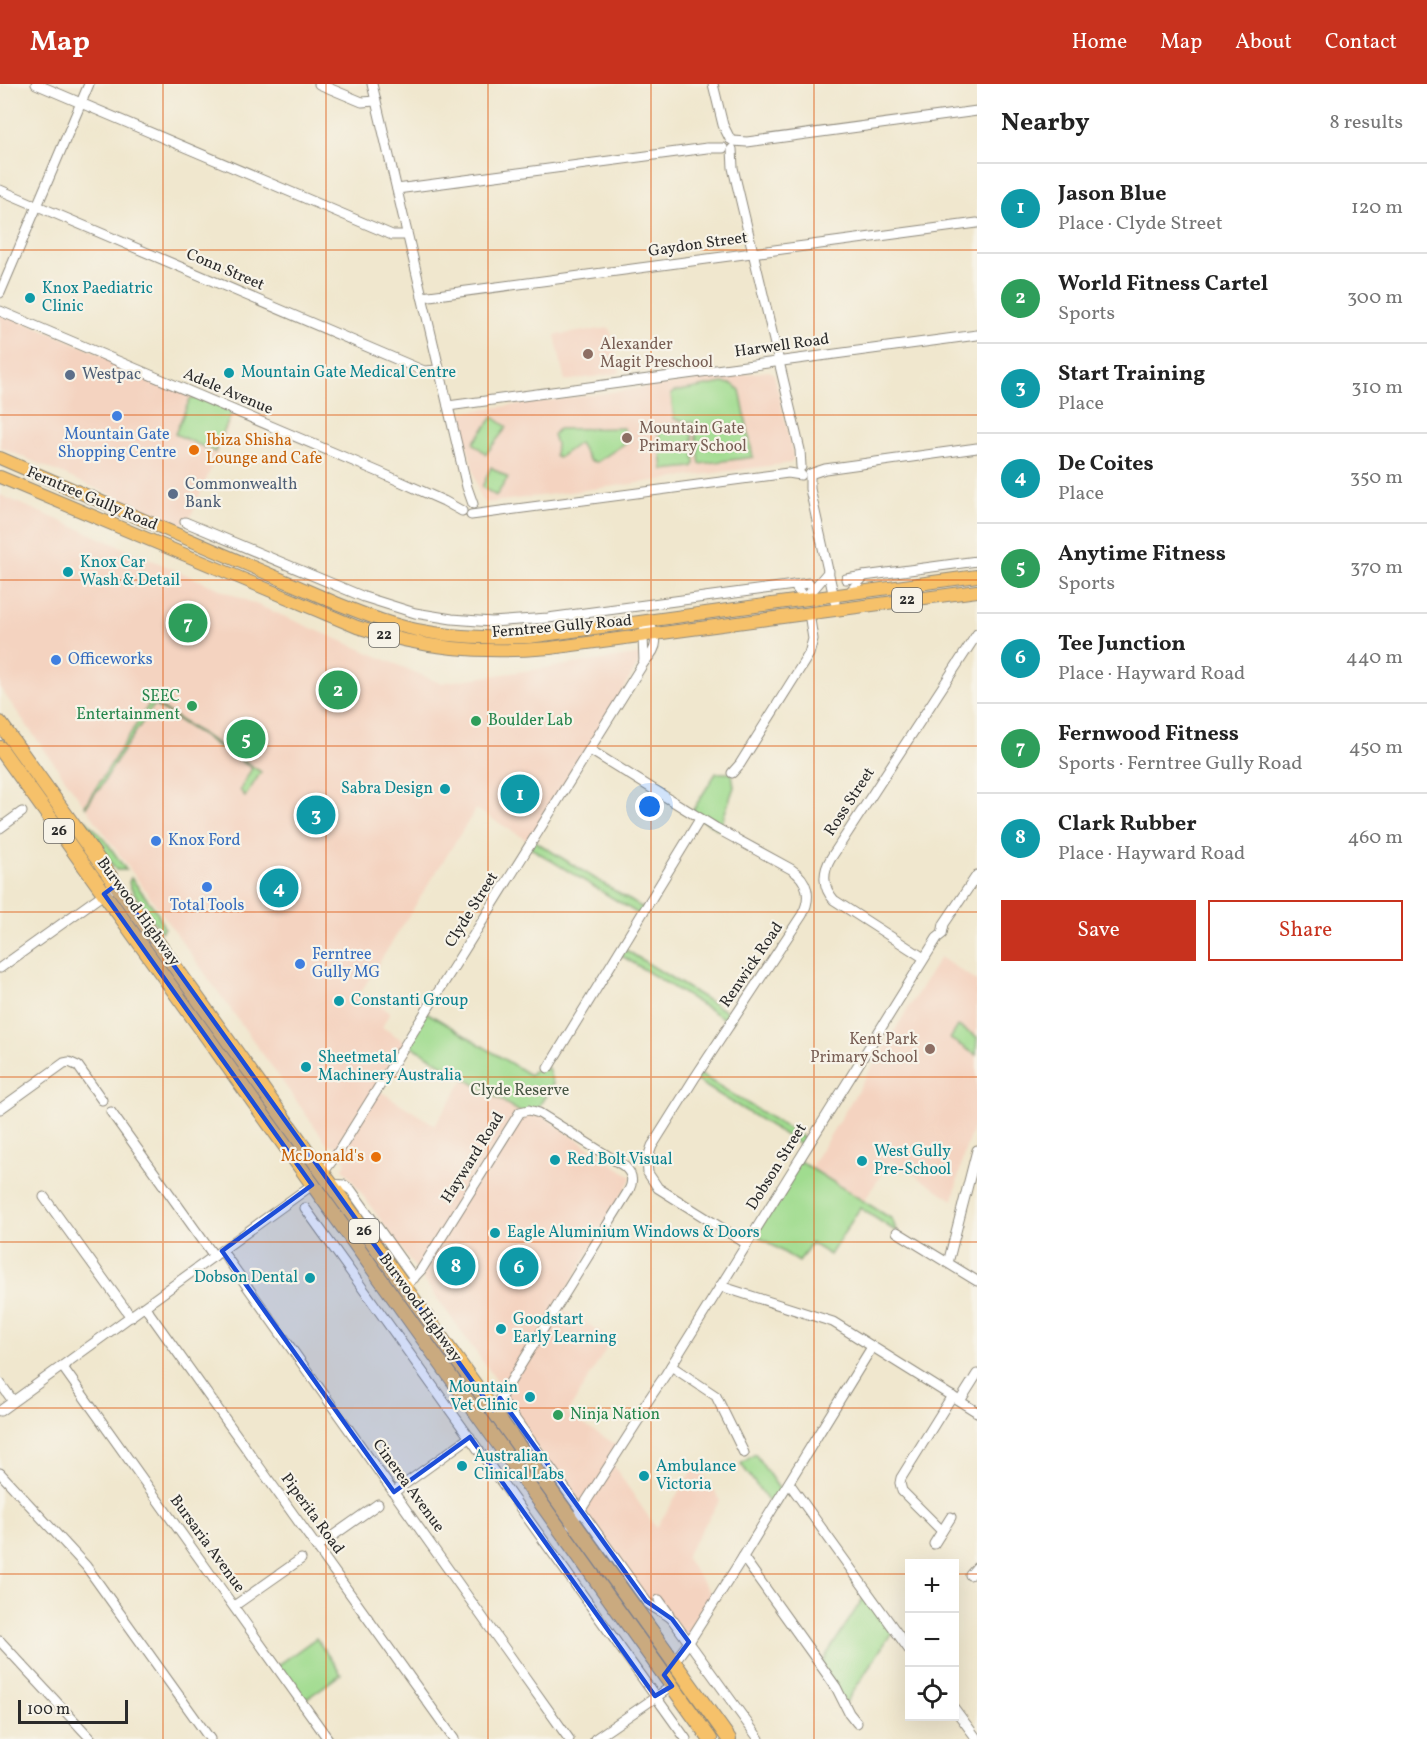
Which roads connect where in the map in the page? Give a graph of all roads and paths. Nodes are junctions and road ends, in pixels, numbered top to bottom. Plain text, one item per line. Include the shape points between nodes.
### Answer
1 (36, 84) edge
2 (89, 84) edge
3 (319, 84) edge
4 (372, 84) edge
5 (713, 84) edge
6 (375, 100) junction
7 (81, 103) junction
8 (977, 111) edge
9 (728, 145) junction
10 (397, 189) junction
11 (0, 190) edge
12 (37, 206) junction
13 (977, 223) edge
14 (407, 235) junction
15 (753, 253) junction
16 (0, 293) edge
17 (422, 297) junction
18 (0, 311) edge
19 (977, 335) edge
20 (779, 361) junction
21 (439, 370) junction
22 (448, 406) junction
23 (977, 448) edge
24 (0, 458) edge
25 (805, 471) junction
26 (0, 477) edge
27 (469, 507) junction
28 (185, 522) dead end
29 (203, 530) junction
30 (186, 539) junction
31 (232, 559) junction
32 (977, 561) edge
33 (829, 571) junction
34 (226, 573) junction
35 (864, 576) junction
36 (977, 576) edge
37 (846, 579) dead end
38 (325, 582) junction
39 (809, 584) dead end
40 (794, 585) junction
41 (977, 591) edge
42 (849, 593) junction
43 (834, 596) junction
44 (805, 599) junction
45 (336, 603) junction
46 (664, 603) junction
47 (393, 607) junction
48 (836, 610) junction
49 (597, 612) junction
50 (809, 613) junction
51 (375, 618) junction
52 (651, 620) junction
53 (616, 625) junction
54 (977, 634) edge
55 (649, 635) junction
56 (0, 723) edge
57 (0, 748) edge
58 (590, 750) junction
59 (732, 773) dead end
60 (22, 812) dead end
61 (700, 819) junction
62 (0, 828) edge
63 (977, 874) edge
64 (116, 885) junction
65 (104, 894) junction
66 (924, 958) junction
67 (0, 968) edge
68 (548, 1068) dead end
69 (102, 1100) dead end
70 (0, 1109) edge
71 (111, 1112) dead end
72 (977, 1150) edge
73 (327, 1179) junction
74 (312, 1185) junction
75 (44, 1197) dead end
76 (305, 1208) dead end
77 (897, 1232) dead end
78 (747, 1244) junction
79 (218, 1254) junction
80 (948, 1263) junction
81 (977, 1281) edge
82 (409, 1282) junction
83 (720, 1286) junction
84 (145, 1307) junction
85 (131, 1317) junction
86 (872, 1347) junction
87 (62, 1366) junction
88 (671, 1366) junction
89 (977, 1374) edge
90 (0, 1383) edge
91 (956, 1399) junction
92 (13, 1401) junction
93 (496, 1404) junction
94 (0, 1411) edge
95 (977, 1412) edge
96 (470, 1437) junction
97 (744, 1453) dead end
98 (0, 1473) edge
99 (789, 1483) junction
100 (394, 1492) junction
101 (378, 1504) dead end
102 (577, 1516) junction
103 (951, 1517) dead end
104 (942, 1530) junction
105 (564, 1536) junction
106 (934, 1544) dead end
107 (317, 1547) junction
108 (742, 1557) junction
109 (301, 1558) dead end
110 (977, 1567) edge
111 (970, 1575) dead end
112 (659, 1600) dead end
113 (234, 1606) junction
114 (672, 1619) junction
115 (0, 1641) edge
116 (689, 1642) junction
117 (905, 1645) edge
118 (674, 1662) junction
119 (672, 1686) junction
120 (655, 1696) junction
121 (959, 1715) edge
122 (858, 1723) dead end
123 (90, 1739) edge
124 (210, 1739) edge
125 (328, 1739) edge
126 (454, 1739) edge
127 (569, 1739) edge
128 (595, 1739) edge
129 (686, 1739) edge
130 (710, 1739) edge
131 (729, 1739) edge
132 (759, 1739) edge
133 (977, 1739) edge

1 - 7 street
2 - 7 street
3 - 6 street via 362,102
4 - 6 street
5 - 9 street
6 - 10 street
7 - 12 street
7 - 14 street via 388,234
8 - 9 street
9 - 10 street
9 - 15 street
10 - 14 street
11 - 12 street, Conn Street
12 - 16 street
12 - 21 street, Conn Street via 424,371
13 - 15 street, Gaydon Street
14 - 17 street
15 - 17 street, Gaydon Street
15 - 20 street
17 - 21 street
18 - 27 street, Adele Avenue via 444,501
19 - 20 street, Harwell Road
20 - 22 street, Harwell Road
20 - 25 street
21 - 22 street
22 - 27 street
23 - 25 street, Adele Avenue
24 - 30 main road, Ferntree Gully Road / 22
25 - 27 street, Adele Avenue via 493,512
25 - 33 street
26 - 34 main road, Ferntree Gully Road / 22
28 - 29 street, Ferntree Gully Road
29 - 30 street
29 - 38 street, Ferntree Gully Road
30 - 31 main road, Ferntree Gully Road / 22
31 - 34 main road
31 - 45 main road, Ferntree Gully Road / 22
32 - 35 street
33 - 43 street
33 - 44 street
34 - 55 main road, Ferntree Gully Road / 22 via 357,627 434,647 520,650
35 - 37 street
35 - 42 street
36 - 42 main road, Ferntree Gully Road / 22
38 - 45 street
38 - 47 street, Ferntree Gully Road
39 - 40 street, Ferntree Gully Road
40 - 44 street
40 - 46 street, Ferntree Gully Road
41 - 48 main road, Ferntree Gully Road / 22
42 - 43 main road, Ferntree Gully Road / 22
43 - 44 main road, Ferntree Gully Road / 22
43 - 48 street
44 - 52 main road, Ferntree Gully Road / 22
45 - 51 main road, Ferntree Gully Road / 22
46 - 49 street, Ferntree Gully Road
46 - 52 street
47 - 49 street, Ferntree Gully Road via 442,618 492,622
47 - 51 street
48 - 50 main road, Ferntree Gully Road / 22
49 - 53 street
50 - 55 main road, Ferntree Gully Road / 22
50 - 59 street via 813,639 810,653
51 - 53 main road, Ferntree Gully Road / 22 via 426,632 486,638 529,637
52 - 53 main road, Ferntree Gully Road / 22
52 - 55 street
54 - 66 street, Ross Street via 825,873 826,887 834,900
55 - 58 street, Clyde Street via 656,645
56 - 64 highway, Burwood Highway / 26
57 - 65 highway, Burwood Highway / 26
58 - 61 street, Renwick Road
58 - 73 street, Clyde Street via 362,1114
60 - 62 street
61 - 68 street
61 - 78 street, Renwick Road via 798,873 808,894 802,915 694,1079 647,1160 648,1173 658,1188
63 - 66 street, Dobson Street
64 - 65 street
64 - 73 highway, Burwood Highway / 26
65 - 67 street
65 - 74 highway, Burwood Highway / 26
66 - 78 street, Dobson Street
69 - 70 street via 72,1058
71 - 79 street, Cinerea Avenue
72 - 80 street
73 - 74 highway
73 - 82 highway, Burwood Highway / 26
74 - 79 street
74 - 105 highway, Burwood Highway / 26
75 - 85 street
76 - 96 street, Burwood Highway
77 - 80 street
78 - 83 street, Dobson Street
79 - 84 street
79 - 100 street, Cinerea Avenue
80 - 81 street
82 - 93 highway, Burwood Highway / 26
82 - 93 street, Hayward Road via 421,1270 520,1113 538,1113 631,1173 629,1190
83 - 86 street via 826,1319
83 - 88 street, Dobson Street
84 - 85 street
84 - 107 street, Piperita Road
85 - 87 street
86 - 91 street
86 - 99 street
87 - 92 street
87 - 113 street, Bursaria Avenue
88 - 97 street via 716,1395
88 - 102 street, Dobson Street
89 - 91 street
90 - 92 street
91 - 95 street
91 - 104 street via 900,1484 902,1491
92 - 94 street
93 - 102 highway, Burwood Highway / 26
96 - 100 street
96 - 120 street, Burwood Highway
98 - 124 street via 86,1566
99 - 108 street
99 - 117 street
100 - 127 street, Cinerea Avenue
101 - 107 street
102 - 105 street, Dobson Street
102 - 114 street, Burwood Highway via 649,1605
102 - 118 highway, Burwood Highway / 26
103 - 104 street
104 - 106 street
105 - 119 highway, Burwood Highway / 26
107 - 126 street, Piperita Road
108 - 116 street
108 - 122 street
109 - 113 street
110 - 111 street
112 - 114 street, Burwood Highway
113 - 125 street, Bursaria Avenue
114 - 116 street, Burwood Highway
115 - 123 street
116 - 118 street
116 - 132 street, Burwood Highway
118 - 131 highway, Burwood Highway / 26
119 - 120 street
119 - 130 highway, Burwood Highway / 26
120 - 128 street
120 - 129 street, Burwood Highway
121 - 133 street

